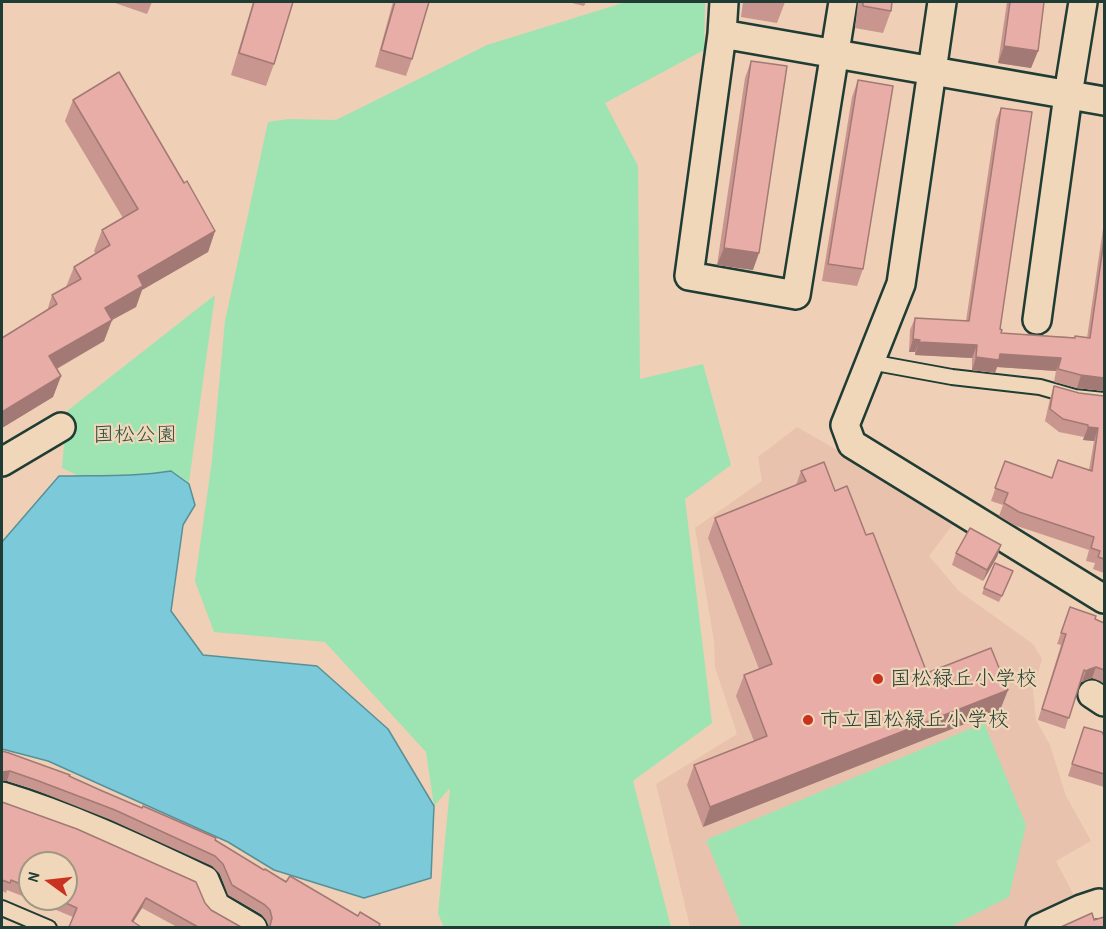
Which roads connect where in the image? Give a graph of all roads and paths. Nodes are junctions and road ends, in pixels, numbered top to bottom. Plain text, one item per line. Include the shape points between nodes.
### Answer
1 (724, 2) edge
2 (843, 2) edge
3 (942, 2) edge
4 (1083, 2) edge
5 (722, 34) junction
6 (835, 54) junction
7 (932, 71) junction
8 (1068, 95) junction
9 (1104, 101) edge
10 (1037, 320) dead end
11 (870, 363) junction
12 (1104, 400) edge
13 (60, 427) dead end
14 (2, 462) edge
15 (1104, 599) edge
16 (2, 796) edge
17 (1104, 907) edge
18 (2, 908) edge
19 (49, 927) edge
20 (253, 927) edge
21 (1040, 927) edge

1 - 5 street
2 - 6 street
3 - 7 street
4 - 8 street
5 - 6 street
5 - 6 street via 689,276 796,295
6 - 7 street
7 - 8 street
7 - 11 street via 901,284
8 - 9 street
8 - 10 street
11 - 12 lane
11 - 15 street via 845,425 852,444
13 - 14 street
16 - 20 street via 117,839 205,880 216,906
17 - 21 street via 1099,903
18 - 19 lane

